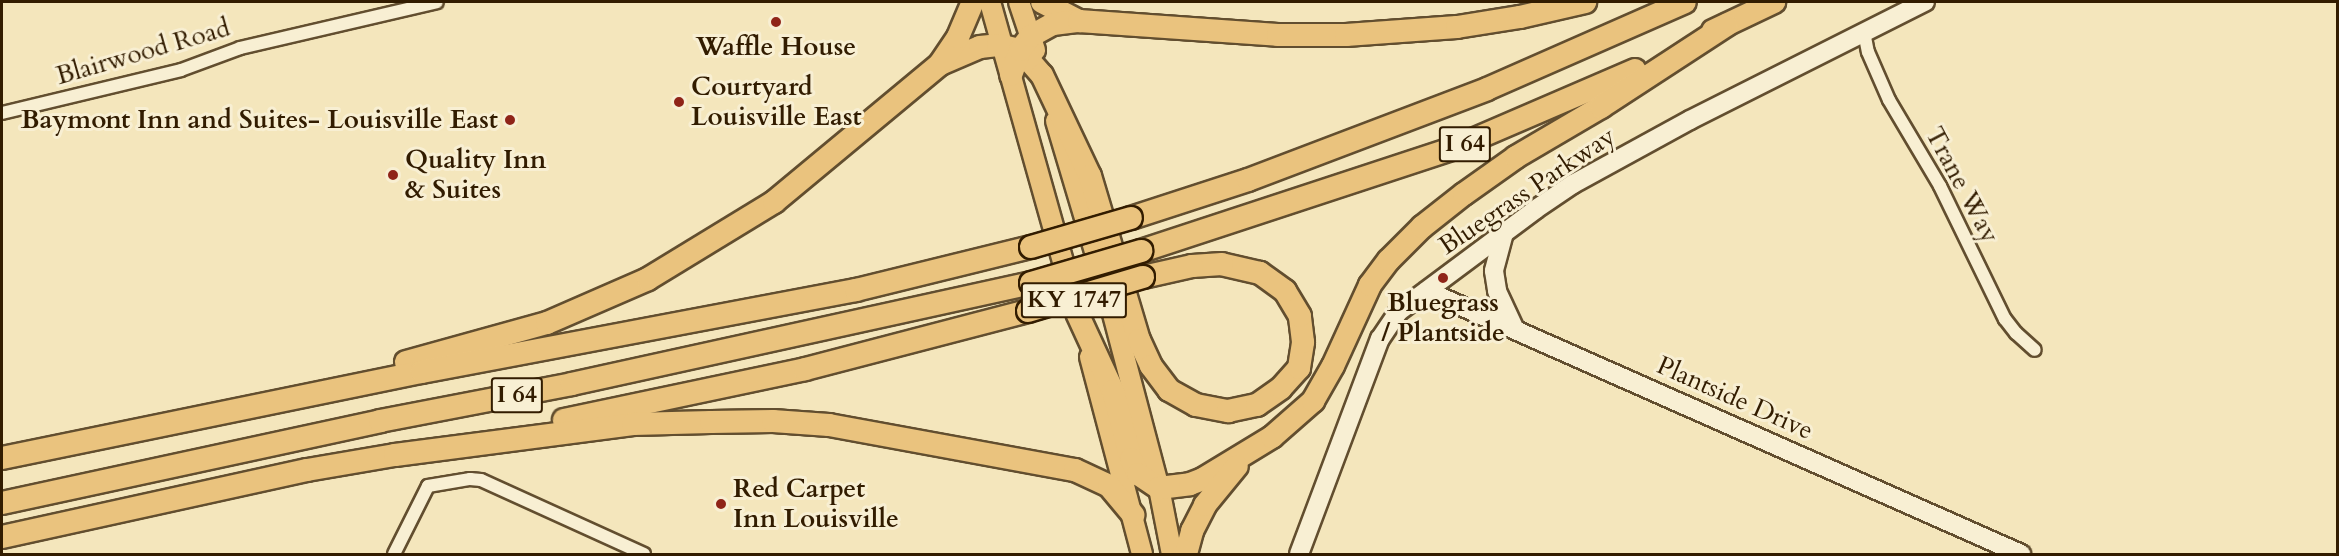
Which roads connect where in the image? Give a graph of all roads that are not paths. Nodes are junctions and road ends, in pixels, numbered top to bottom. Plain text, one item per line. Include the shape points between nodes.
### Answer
1 (437, 2) edge
2 (973, 2) edge
3 (990, 2) edge
4 (1019, 2) edge
5 (1042, 2) edge
6 (1585, 2) edge
7 (1685, 2) edge
8 (1774, 2) edge
9 (1925, 2) edge
10 (1079, 21) junction
11 (1727, 25) junction
12 (1864, 32) junction
13 (1018, 44) junction
14 (940, 64) junction
15 (1011, 75) joint
16 (1042, 75) junction
17 (2, 113) edge
18 (1504, 233) junction
19 (1427, 291) junction
20 (1077, 313) junction
21 (1514, 327) junction
22 (2035, 350) dead end
23 (206, 418) junction
24 (1250, 451) junction
25 (395, 456) junction
26 (2, 458) edge
27 (1159, 488) junction
28 (2, 503) edge
29 (1133, 515) junction
30 (2, 537) edge
31 (394, 555) edge
32 (644, 555) edge
33 (1142, 555) edge
34 (1172, 555) edge
35 (1186, 555) edge
36 (1299, 555) edge
37 (2021, 555) edge

1 - 17 street, Blairwood Road via 240,48 181,70
2 - 14 highway via 958,37
3 - 13 main road
4 - 13 main road
5 - 10 highway
6 - 10 highway via 1457,27 1346,35 1278,35
7 - 23 highway, I 64, bridge via 1487,89 1248,180 1031,247 856,290 422,372
8 - 11 highway, I 64
9 - 12 street, Bluegrass Parkway
10 - 13 highway via 1053,24
11 - 24 highway via 1516,157 1422,227 1370,285 1313,401 1272,438
11 - 28 highway, I 64, bridge via 1603,86 1454,148 1031,283
12 - 18 street, Bluegrass Parkway via 1629,152 1573,184
12 - 22 street, Trane Way via 1889,100 1940,186 2005,319
13 - 14 highway via 980,47
13 - 15 highway
13 - 16 highway
14 - 23 highway via 774,202 648,279 547,323
15 - 20 main road, KY 1747
16 - 25 highway, bridge via 1090,176 1139,340 1151,366 1169,390 1196,405 1228,411 1257,405 1281,388 1299,368 1303,342 1300,316 1285,291 1260,273 1222,264 1143,277 1028,311 805,369
16 - 27 main road, KY 1747 via 1109,299
18 - 19 street, Bluegrass Parkway
18 - 21 street via 1494,272 1497,291
19 - 21 street, Plantside Drive
19 - 36 street, Bluegrass Parkway via 1398,312 1385,329
20 - 27 highway via 1113,391 1134,466 1138,474
20 - 29 main road, KY 1747
21 - 37 street, Plantside Drive
23 - 26 highway, I 64
24 - 27 highway via 1196,481
24 - 35 highway via 1205,505
25 - 29 highway via 633,424 829,425 1085,472 1109,486
25 - 30 highway via 307,470
27 - 34 main road, KY 1747
29 - 33 main road, KY 1747
31 - 32 street via 428,486 470,479 481,480

